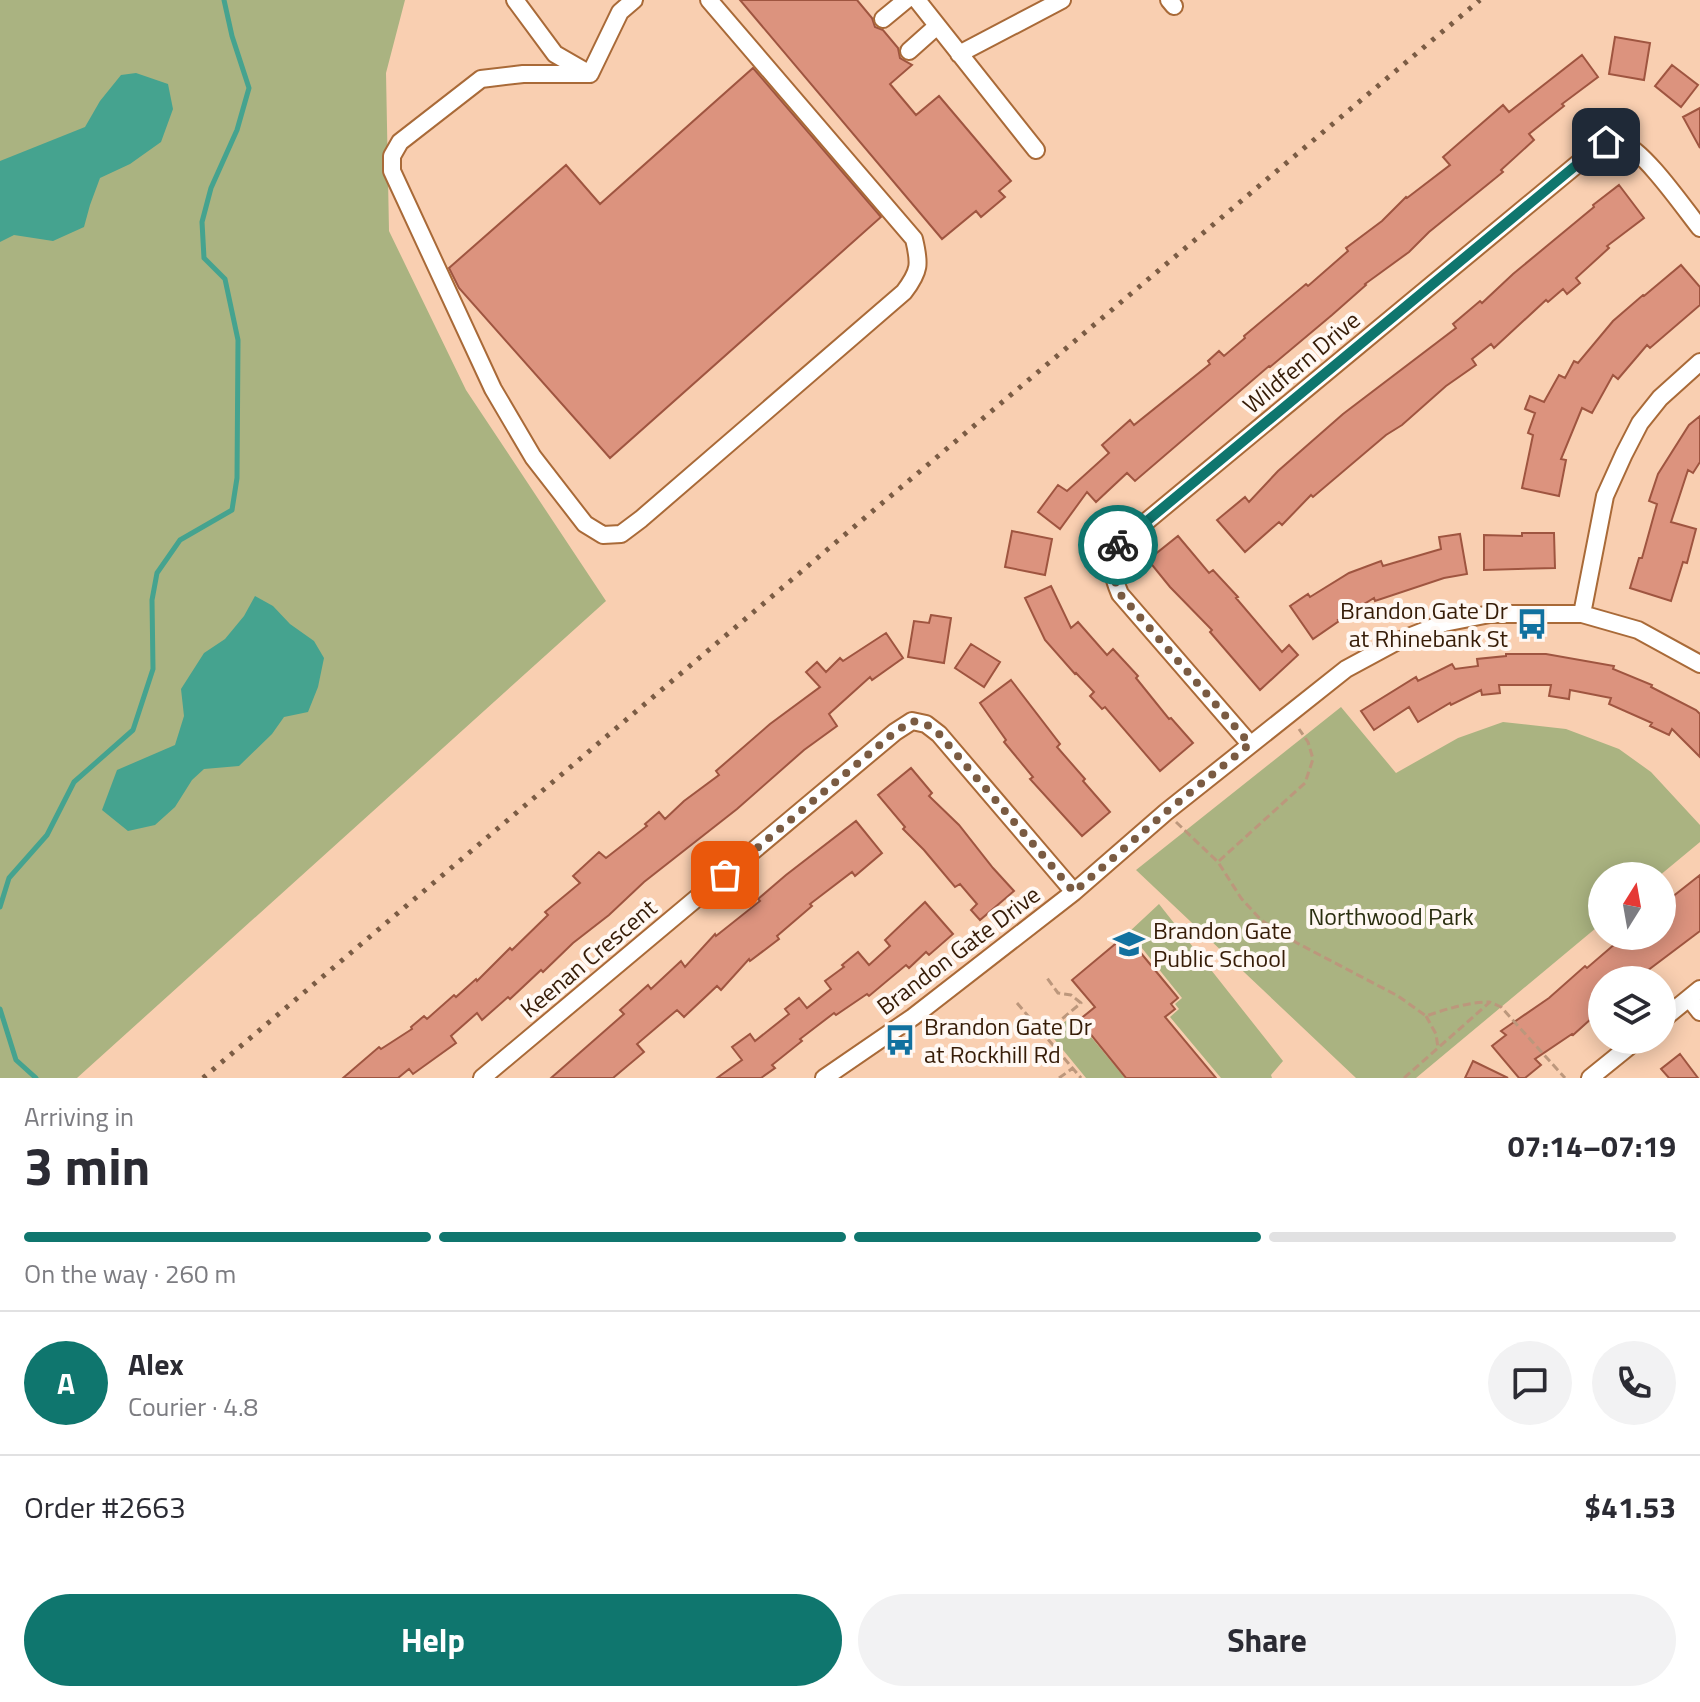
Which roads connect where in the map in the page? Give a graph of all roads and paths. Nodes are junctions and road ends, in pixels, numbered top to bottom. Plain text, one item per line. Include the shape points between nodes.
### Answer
1 (515, 0) edge
2 (634, 0) edge
3 (709, 0) edge
4 (1062, 0) edge
5 (918, 1) edge
6 (883, 19) dead end
7 (937, 26) junction
8 (909, 51) dead end
9 (959, 54) junction
10 (590, 74) junction
11 (1036, 150) dead end
12 (1700, 228) edge
13 (1700, 362) edge
14 (1582, 614) junction
15 (1700, 664) edge
16 (1299, 729) dead end
17 (1250, 744) junction
18 (1166, 812) junction
19 (1218, 862) junction
20 (1074, 892) junction
21 (1047, 978) dead end
22 (1695, 993) edge
23 (1490, 1002) junction
24 (1017, 1003) dead end
25 (1676, 1009) edge
26 (1700, 1012) edge
27 (1426, 1016) junction
28 (1044, 1034) junction
29 (1438, 1048) junction
30 (1620, 1054) edge
31 (1073, 1068) junction
32 (827, 1077) edge
33 (482, 1078) edge
34 (1059, 1078) edge
35 (1081, 1078) edge
36 (1404, 1078) edge
37 (1565, 1078) edge
38 (1590, 1078) edge

1 - 10 street via 555,54
2 - 10 street via 620,12
3 - 10 street via 914,239 916,276 904,292 641,519 621,534 603,535 585,524 533,457 493,389 392,171 400,142 481,79
4 - 9 street
5 - 6 street
5 - 7 street
7 - 8 street
7 - 9 street
9 - 11 street
12 - 17 street, Wildfern Drive via 1641,154 1606,142 1118,545 1113,578 1120,594
13 - 14 street via 1660,398 1624,454 1605,496
14 - 15 street, Brandon Gate Drive via 1638,630
14 - 17 street, Brandon Gate Drive via 1490,614 1444,623 1346,669
16 - 19 path via 1313,759 1305,783
17 - 18 street, Brandon Gate Drive
18 - 19 path
18 - 20 street, Brandon Gate Drive
19 - 27 path via 1261,920
20 - 32 street, Brandon Gate Drive
20 - 33 street, Keenan Crescent via 939,734 912,721
21 - 28 path via 1058,993 1081,1003
22 - 25 street
22 - 26 street
23 - 27 path
23 - 29 path
23 - 37 path via 1501,1007
24 - 28 path
27 - 29 path
28 - 31 path
29 - 36 path
30 - 38 street
31 - 34 path
31 - 35 path

